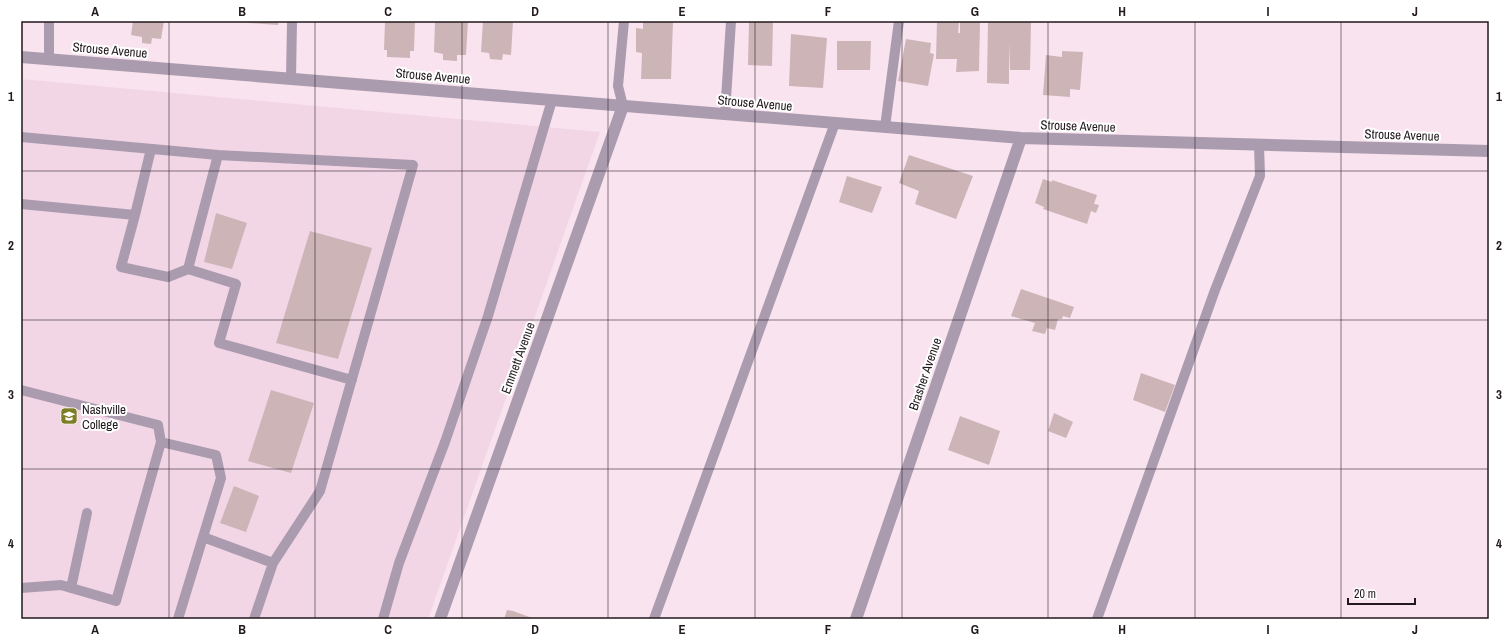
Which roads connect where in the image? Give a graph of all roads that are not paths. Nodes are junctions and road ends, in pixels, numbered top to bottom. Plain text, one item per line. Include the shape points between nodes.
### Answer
1 (49, 21) edge
2 (292, 21) edge
3 (624, 21) edge
4 (731, 21) edge
5 (899, 21) edge
6 (21, 57) edge
7 (49, 60) junction
8 (291, 79) junction
9 (552, 100) junction
10 (623, 106) junction
11 (725, 114) junction
12 (835, 123) junction
13 (885, 127) junction
14 (21, 137) edge
15 (1021, 138) junction
16 (1259, 144) junction
17 (151, 149) junction
18 (1489, 151) edge
19 (218, 155) junction
20 (21, 204) edge
21 (135, 215) junction
22 (188, 269) junction
23 (352, 380) junction
24 (21, 390) edge
25 (161, 442) junction
26 (87, 513) dead end
27 (203, 537) junction
28 (273, 563) junction
29 (21, 588) edge
30 (71, 588) junction
31 (178, 619) edge
32 (254, 619) edge
33 (383, 619) edge
34 (440, 619) edge
35 (654, 619) edge
36 (856, 619) edge
37 (1097, 619) edge

1 - 7 lane
2 - 8 lane
3 - 10 lane via 618,86
4 - 11 lane
5 - 13 lane
6 - 7 street, Strouse Avenue
7 - 8 street, Strouse Avenue
8 - 9 street, Strouse Avenue
9 - 10 street, Strouse Avenue
9 - 33 lane via 488,316 400,563
10 - 11 street, Strouse Avenue
10 - 34 street, Emmett Avenue
11 - 12 street, Strouse Avenue
12 - 13 street, Strouse Avenue
12 - 35 lane
13 - 15 street, Strouse Avenue
14 - 17 lane
15 - 16 street, Strouse Avenue
15 - 36 street, Brasher Avenue
16 - 18 street, Strouse Avenue
16 - 37 lane via 1260,176 1215,290
17 - 19 lane
17 - 21 lane
19 - 22 lane
19 - 23 lane via 413,165
20 - 21 lane
21 - 22 lane via 121,267 168,278
22 - 23 lane via 236,284 219,343
23 - 28 lane via 320,490
24 - 25 lane via 158,425
25 - 27 lane via 216,455 221,478
25 - 30 lane via 116,601
26 - 30 lane
27 - 28 lane
27 - 31 lane
28 - 32 lane
29 - 30 lane

